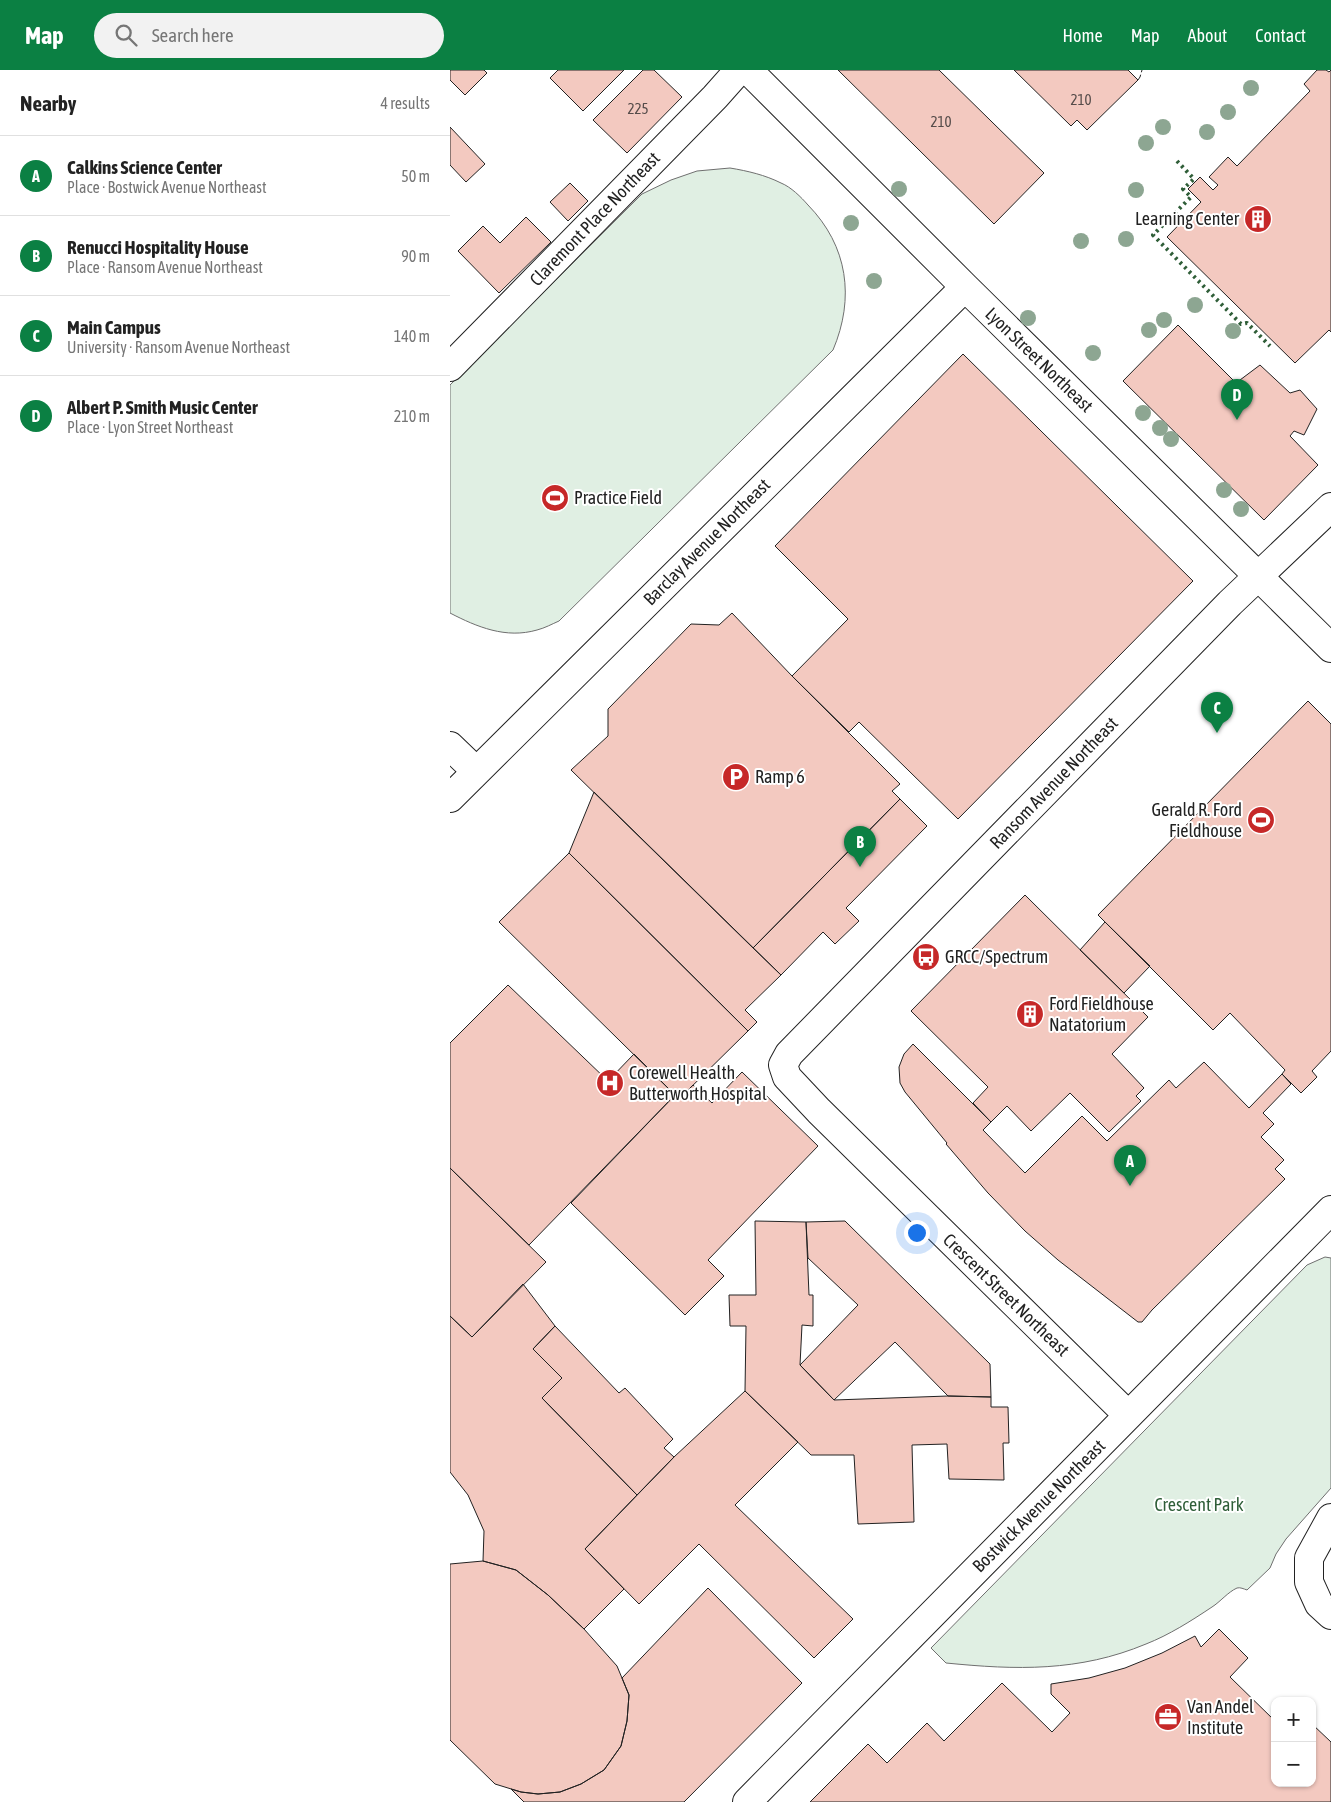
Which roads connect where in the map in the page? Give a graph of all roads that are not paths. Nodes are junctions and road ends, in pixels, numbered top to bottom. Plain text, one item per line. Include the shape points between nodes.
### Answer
1 (739, 70) edge
2 (748, 70) edge
3 (965, 287) junction
4 (450, 367) edge
5 (1331, 506) edge
6 (1258, 575) junction
7 (1331, 648) edge
8 (450, 746) edge
9 (476, 771) junction
10 (450, 798) edge
11 (783, 1065) joint
12 (1331, 1210) edge
13 (1128, 1414) junction
14 (1331, 1518) edge
15 (1327, 1604) edge
16 (748, 1802) edge

1 - 4 street, Claremont Place Northeast
2 - 3 street, Lyon Street Northeast
3 - 6 street, Lyon Street Northeast
3 - 9 street, Barclay Avenue Northeast
5 - 6 street, Ransom Avenue Northeast
6 - 7 street, Lyon Street Northeast
6 - 11 street, Ransom Avenue Northeast via 789,1054
8 - 9 street
9 - 10 street, Barclay Avenue Northeast
11 - 13 street, Crescent Street Northeast via 788,1077 819,1112
12 - 13 street, Bostwick Avenue Northeast
13 - 16 street, Bostwick Avenue Northeast
14 - 15 street via 1309,1558 1309,1582

